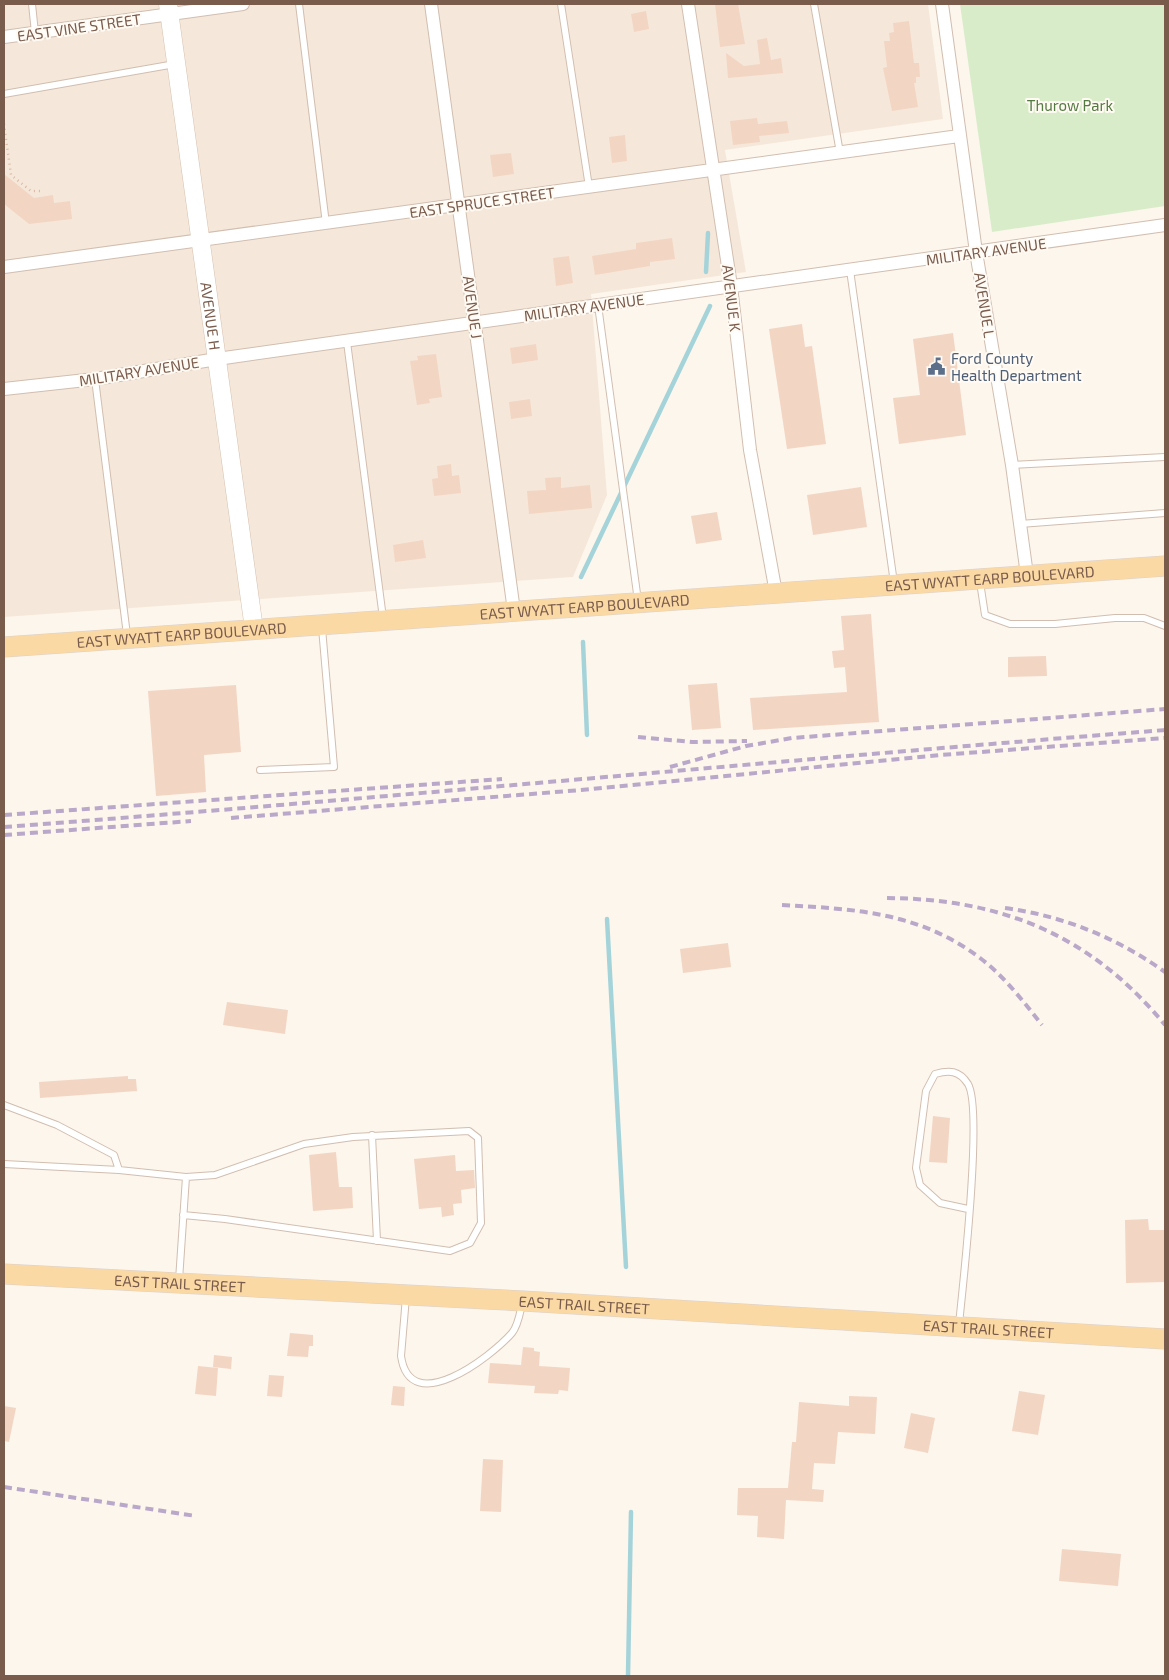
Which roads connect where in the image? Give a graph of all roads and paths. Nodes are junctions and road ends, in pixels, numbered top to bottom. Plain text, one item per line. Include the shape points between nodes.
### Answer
1 (32, 4) edge
2 (243, 4) edge
3 (299, 4) edge
4 (431, 4) edge
5 (561, 4) edge
6 (688, 4) edge
7 (814, 4) edge
8 (942, 4) edge
9 (207, 6) edge
10 (169, 9) edge
11 (35, 33) junction
12 (4, 37) edge
13 (176, 63) junction
14 (4, 94) edge
15 (4, 124) edge
16 (959, 136) junction
17 (840, 153) junction
18 (713, 170) junction
19 (589, 188) junction
20 (40, 191) dead end
21 (459, 206) junction
22 (326, 224) junction
23 (1165, 225) edge
24 (201, 242) junction
25 (976, 252) junction
26 (4, 267) edge
27 (850, 270) junction
28 (731, 286) junction
29 (598, 305) junction
30 (475, 323) junction
31 (347, 342) junction
32 (217, 359) junction
33 (95, 379) junction
34 (4, 390) edge
35 (1165, 456) edge
36 (1012, 465) junction
37 (1165, 513) edge
38 (1020, 524) junction
39 (1165, 566) edge
40 (1027, 575) junction
41 (980, 579) junction
42 (894, 585) junction
43 (776, 593) junction
44 (638, 603) junction
45 (514, 611) junction
46 (383, 620) junction
47 (322, 625) junction
48 (1165, 626) edge
49 (254, 629) junction
50 (128, 638) junction
51 (4, 647) edge
52 (260, 770) dead end
53 (4, 1105) edge
54 (372, 1135) junction
55 (4, 1164) edge
56 (119, 1170) junction
57 (186, 1177) junction
58 (968, 1209) junction
59 (183, 1215) junction
60 (377, 1241) junction
61 (4, 1274) edge
62 (179, 1283) junction
63 (406, 1295) junction
64 (523, 1301) junction
65 (959, 1325) junction
66 (1165, 1339) edge

1 - 11 lane
2 - 9 street, EAST VINE STREET
3 - 22 lane
4 - 21 street, AVENUE J
5 - 19 lane
6 - 18 street, AVENUE K
7 - 17 lane
8 - 16 street, AVENUE L
9 - 10 street, EAST VINE STREET
10 - 11 street, EAST VINE STREET
10 - 13 street, AVENUE H
11 - 12 street, EAST VINE STREET
13 - 14 lane
13 - 24 street, AVENUE H
15 - 20 path via 11,175 31,191
16 - 17 street, EAST SPRUCE STREET
16 - 25 street, AVENUE L
17 - 18 street, EAST SPRUCE STREET
18 - 19 street, EAST SPRUCE STREET
18 - 28 street, AVENUE K
19 - 21 street, EAST SPRUCE STREET
21 - 22 street, EAST SPRUCE STREET
21 - 30 street, AVENUE J
22 - 24 street, EAST SPRUCE STREET
23 - 25 street, MILITARY AVENUE
24 - 26 street, EAST SPRUCE STREET
24 - 32 street, AVENUE H
25 - 27 street, MILITARY AVENUE
25 - 36 street, AVENUE L
27 - 28 street, MILITARY AVENUE
27 - 42 lane
28 - 29 street, MILITARY AVENUE
28 - 43 street, AVENUE K via 750,450
29 - 30 street, MILITARY AVENUE
29 - 44 lane
30 - 31 street, MILITARY AVENUE
30 - 45 street, AVENUE J
31 - 32 street, MILITARY AVENUE
31 - 46 lane
32 - 33 street, MILITARY AVENUE
32 - 49 street, AVENUE H
33 - 34 street, MILITARY AVENUE
33 - 50 lane
35 - 36 lane
36 - 38 street, AVENUE L
37 - 38 lane
38 - 40 street, AVENUE L
39 - 40 main road, EAST WYATT EARP BOULEVARD
40 - 41 main road, EAST WYATT EARP BOULEVARD
41 - 42 main road, EAST WYATT EARP BOULEVARD
41 - 48 lane via 986,615 1010,624 1144,618
42 - 43 main road, EAST WYATT EARP BOULEVARD
43 - 44 main road, EAST WYATT EARP BOULEVARD
44 - 45 main road, EAST WYATT EARP BOULEVARD
45 - 46 main road, EAST WYATT EARP BOULEVARD
46 - 47 main road, EAST WYATT EARP BOULEVARD
47 - 49 main road, EAST WYATT EARP BOULEVARD
47 - 52 lane via 334,767
49 - 50 main road, EAST WYATT EARP BOULEVARD
50 - 51 main road, EAST WYATT EARP BOULEVARD
53 - 56 lane via 58,1125 114,1155
54 - 57 lane via 304,1144 215,1176
54 - 60 lane
54 - 60 lane via 469,1131 478,1138 481,1223 470,1243 450,1251
55 - 56 lane
56 - 57 lane
57 - 59 lane
58 - 58 lane via 974,1101 968,1084 950,1070 935,1074 926,1091 916,1168 920,1185 940,1203
58 - 65 lane
59 - 60 lane
59 - 62 lane
61 - 62 main road, EAST TRAIL STREET
62 - 63 main road, EAST TRAIL STREET
63 - 64 main road, EAST TRAIL STREET
63 - 64 lane via 402,1366 408,1377 429,1384 443,1382 497,1347 513,1332
64 - 65 main road, EAST TRAIL STREET
65 - 66 main road, EAST TRAIL STREET

